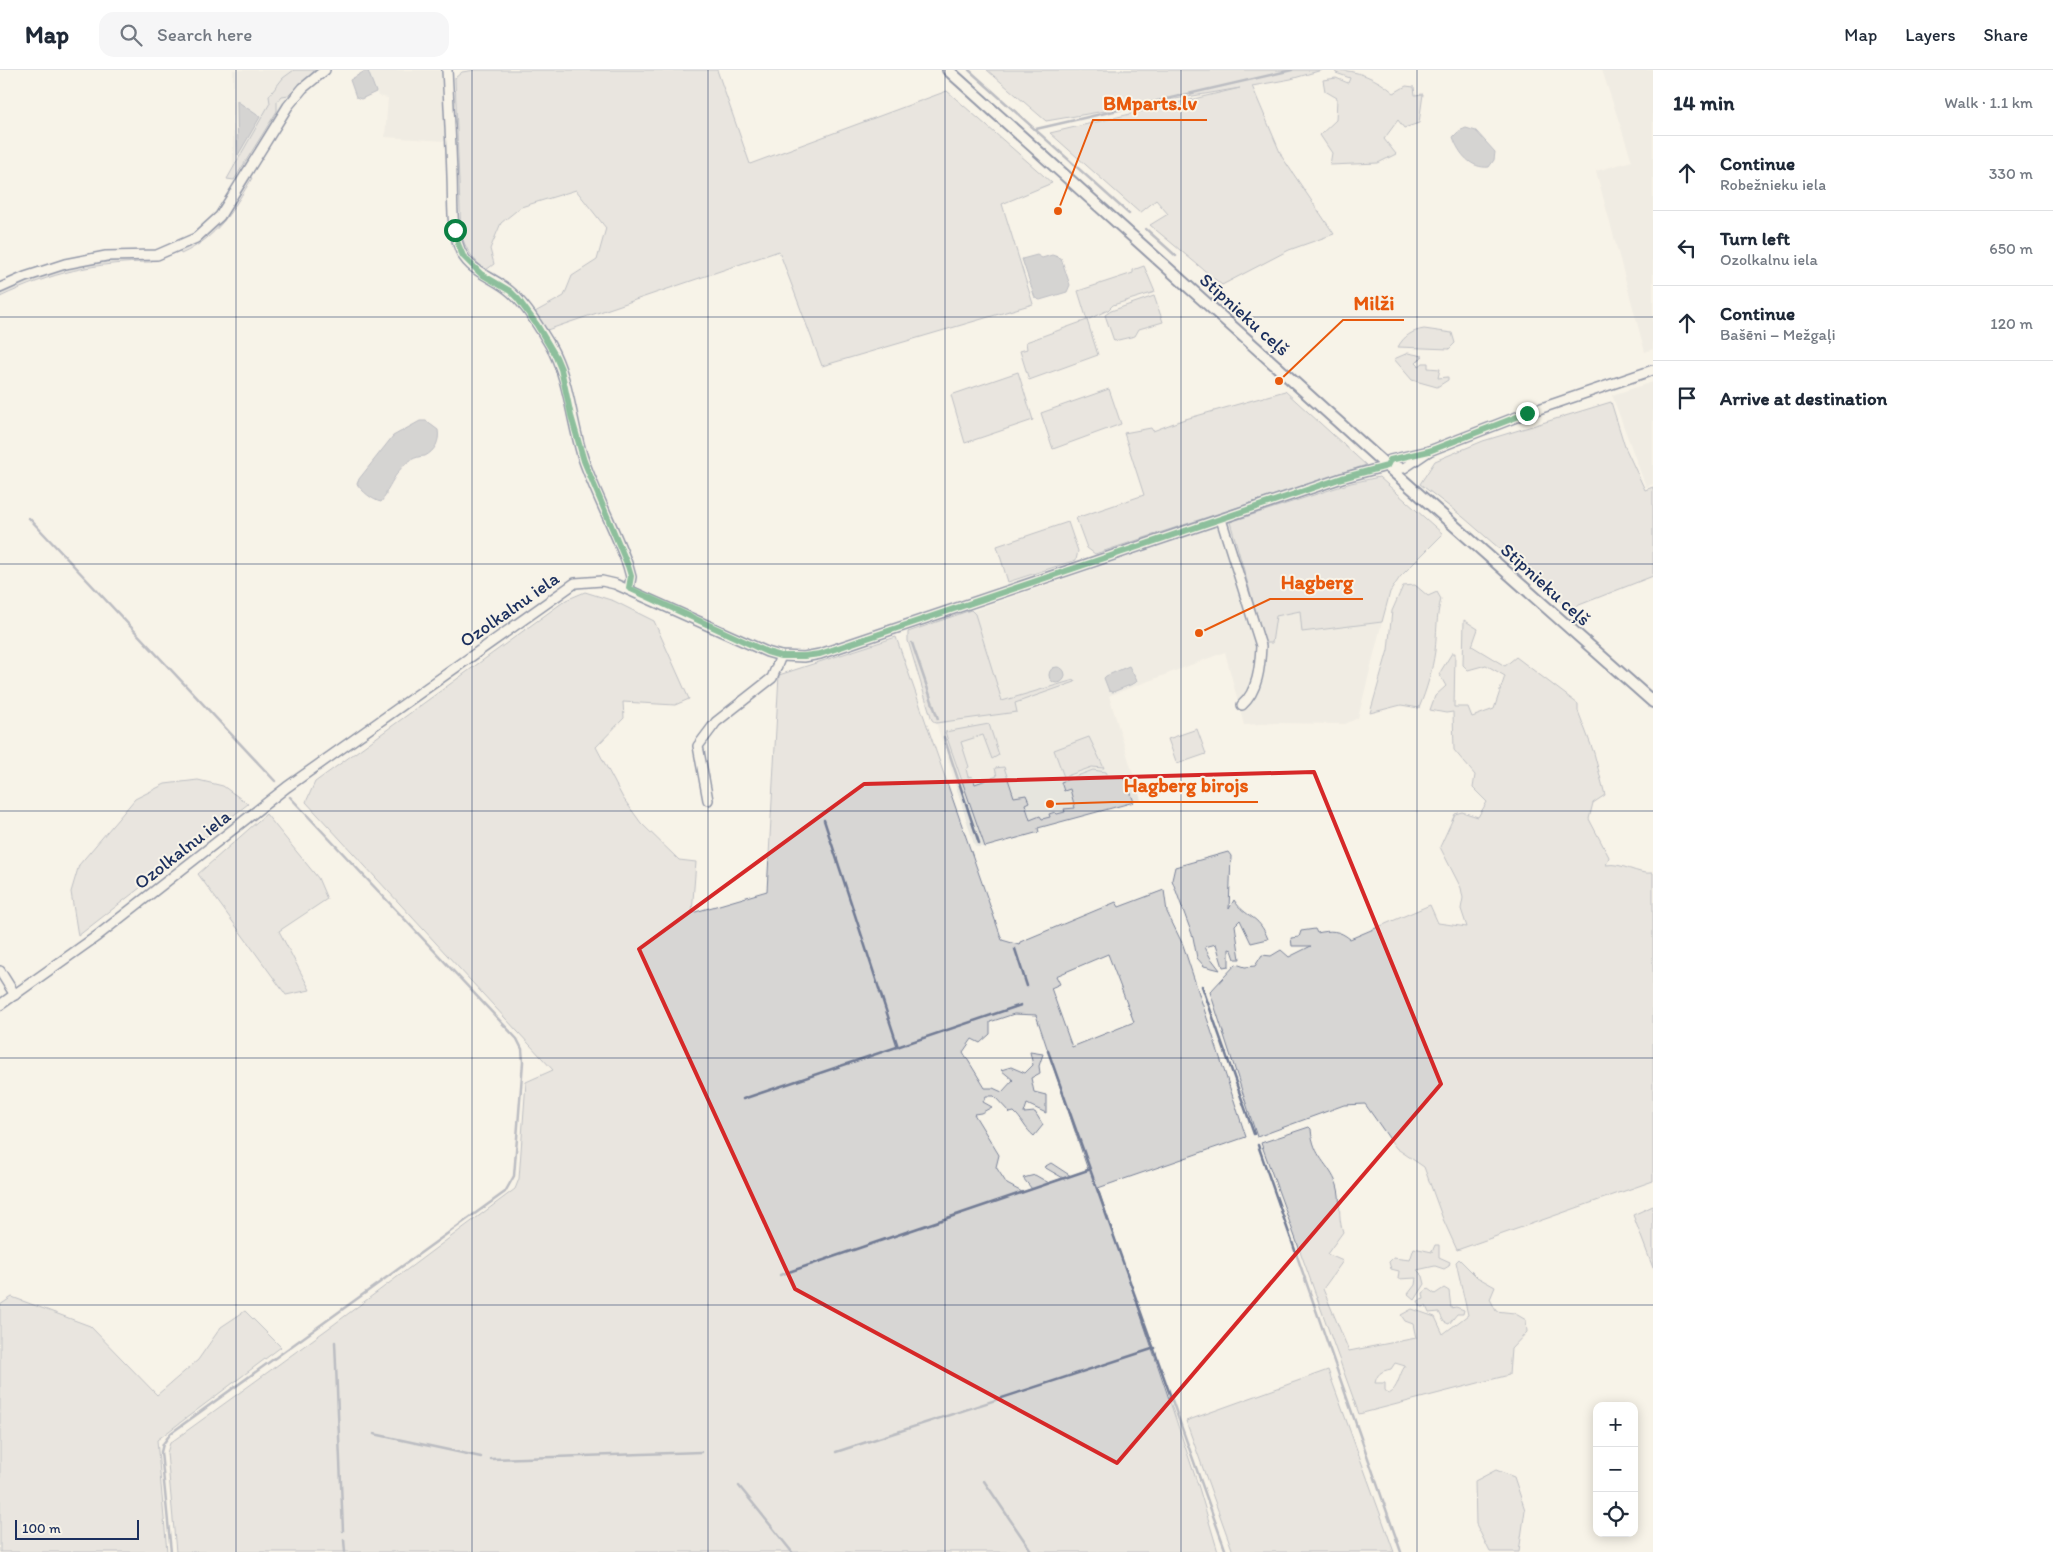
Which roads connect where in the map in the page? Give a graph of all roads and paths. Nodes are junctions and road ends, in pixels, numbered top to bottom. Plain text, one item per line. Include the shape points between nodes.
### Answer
1 (325, 70) edge
2 (447, 70) edge
3 (948, 70) edge
4 (0, 288) edge
5 (1653, 370) edge
6 (1387, 466) junction
7 (1221, 519) junction
8 (629, 588) junction
9 (781, 656) junction
10 (1653, 702) edge
11 (1242, 705) dead end
12 (708, 800) dead end
13 (0, 971) edge
14 (15, 995) junction
15 (0, 1005) edge

1 - 4 street via 288,106 220,216 196,238 158,255 106,256 64,264
2 - 8 street via 458,244 470,264 518,299 556,357 584,461 628,566 631,576
3 - 6 main road, Stīpnieku ceļš
5 - 6 street, Ozolkalnu iela via 1429,451 1390,460
6 - 7 street, Ozolkalnu iela
6 - 10 main road, Stīpnieku ceļš
7 - 9 street, Ozolkalnu iela via 820,654
7 - 11 street via 1261,646 1252,696
8 - 9 street, Ozolkalnu iela
8 - 14 street, Ozolkalnu iela via 588,580 563,590 286,787 97,936
9 - 12 street via 772,678 716,722 698,746
13 - 14 street
14 - 15 street, Ozolkalnu iela

